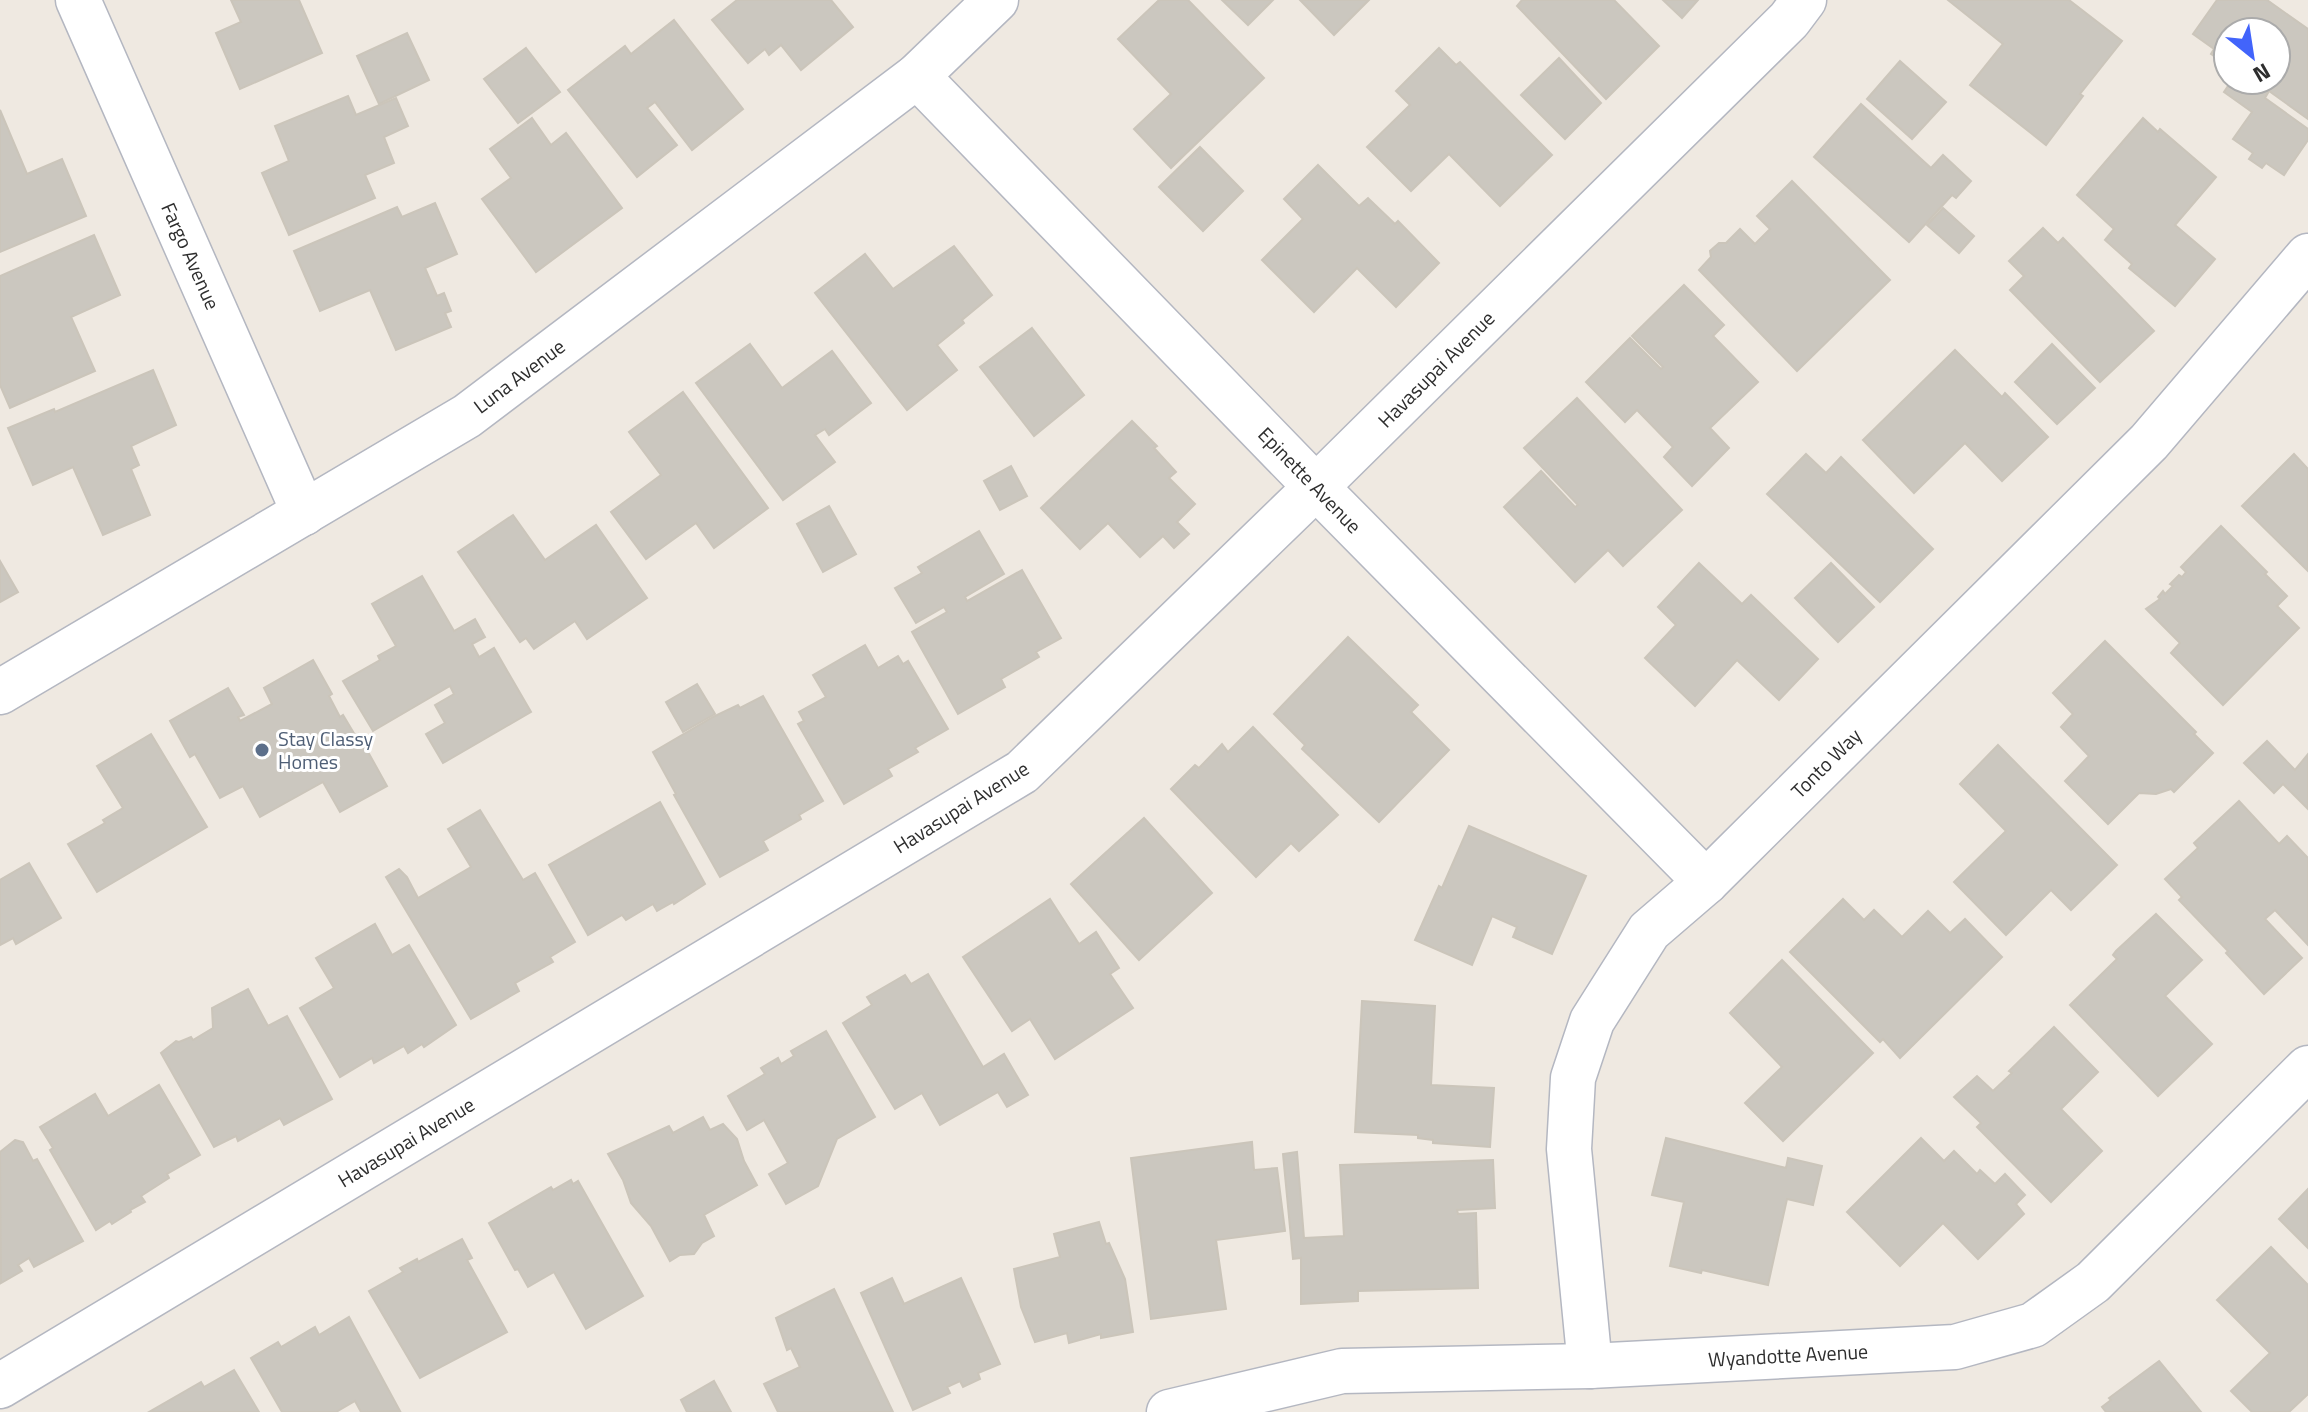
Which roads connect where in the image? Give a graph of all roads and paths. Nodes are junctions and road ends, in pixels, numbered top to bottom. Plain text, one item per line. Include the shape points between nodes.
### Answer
1 (78, 0) edge
2 (996, 0) edge
3 (1804, 0) edge
4 (917, 76) junction
5 (2308, 256) edge
6 (1316, 487) junction
7 (304, 513) junction
8 (0, 692) edge
9 (1706, 882) junction
10 (2308, 1068) edge
11 (1590, 1366) junction
12 (0, 1386) edge
13 (1169, 1412) edge

1 - 7 street, Fargo Avenue
2 - 4 street, Luna Avenue
3 - 6 street, Havasupai Avenue
4 - 6 street, Epinette Avenue
4 - 7 street, Luna Avenue via 467,416
5 - 9 street, Tonto Way via 2149,442
6 - 9 street, Epinette Avenue
6 - 12 street, Havasupai Avenue via 1022,772
7 - 8 street, Luna Avenue
9 - 11 street, Tonto Way via 1649,931 1592,1021 1573,1078 1569,1149
10 - 11 street, Wyandotte Avenue via 2093,1282 2033,1325 1955,1347
11 - 13 street, Wyandotte Avenue via 1342,1371

